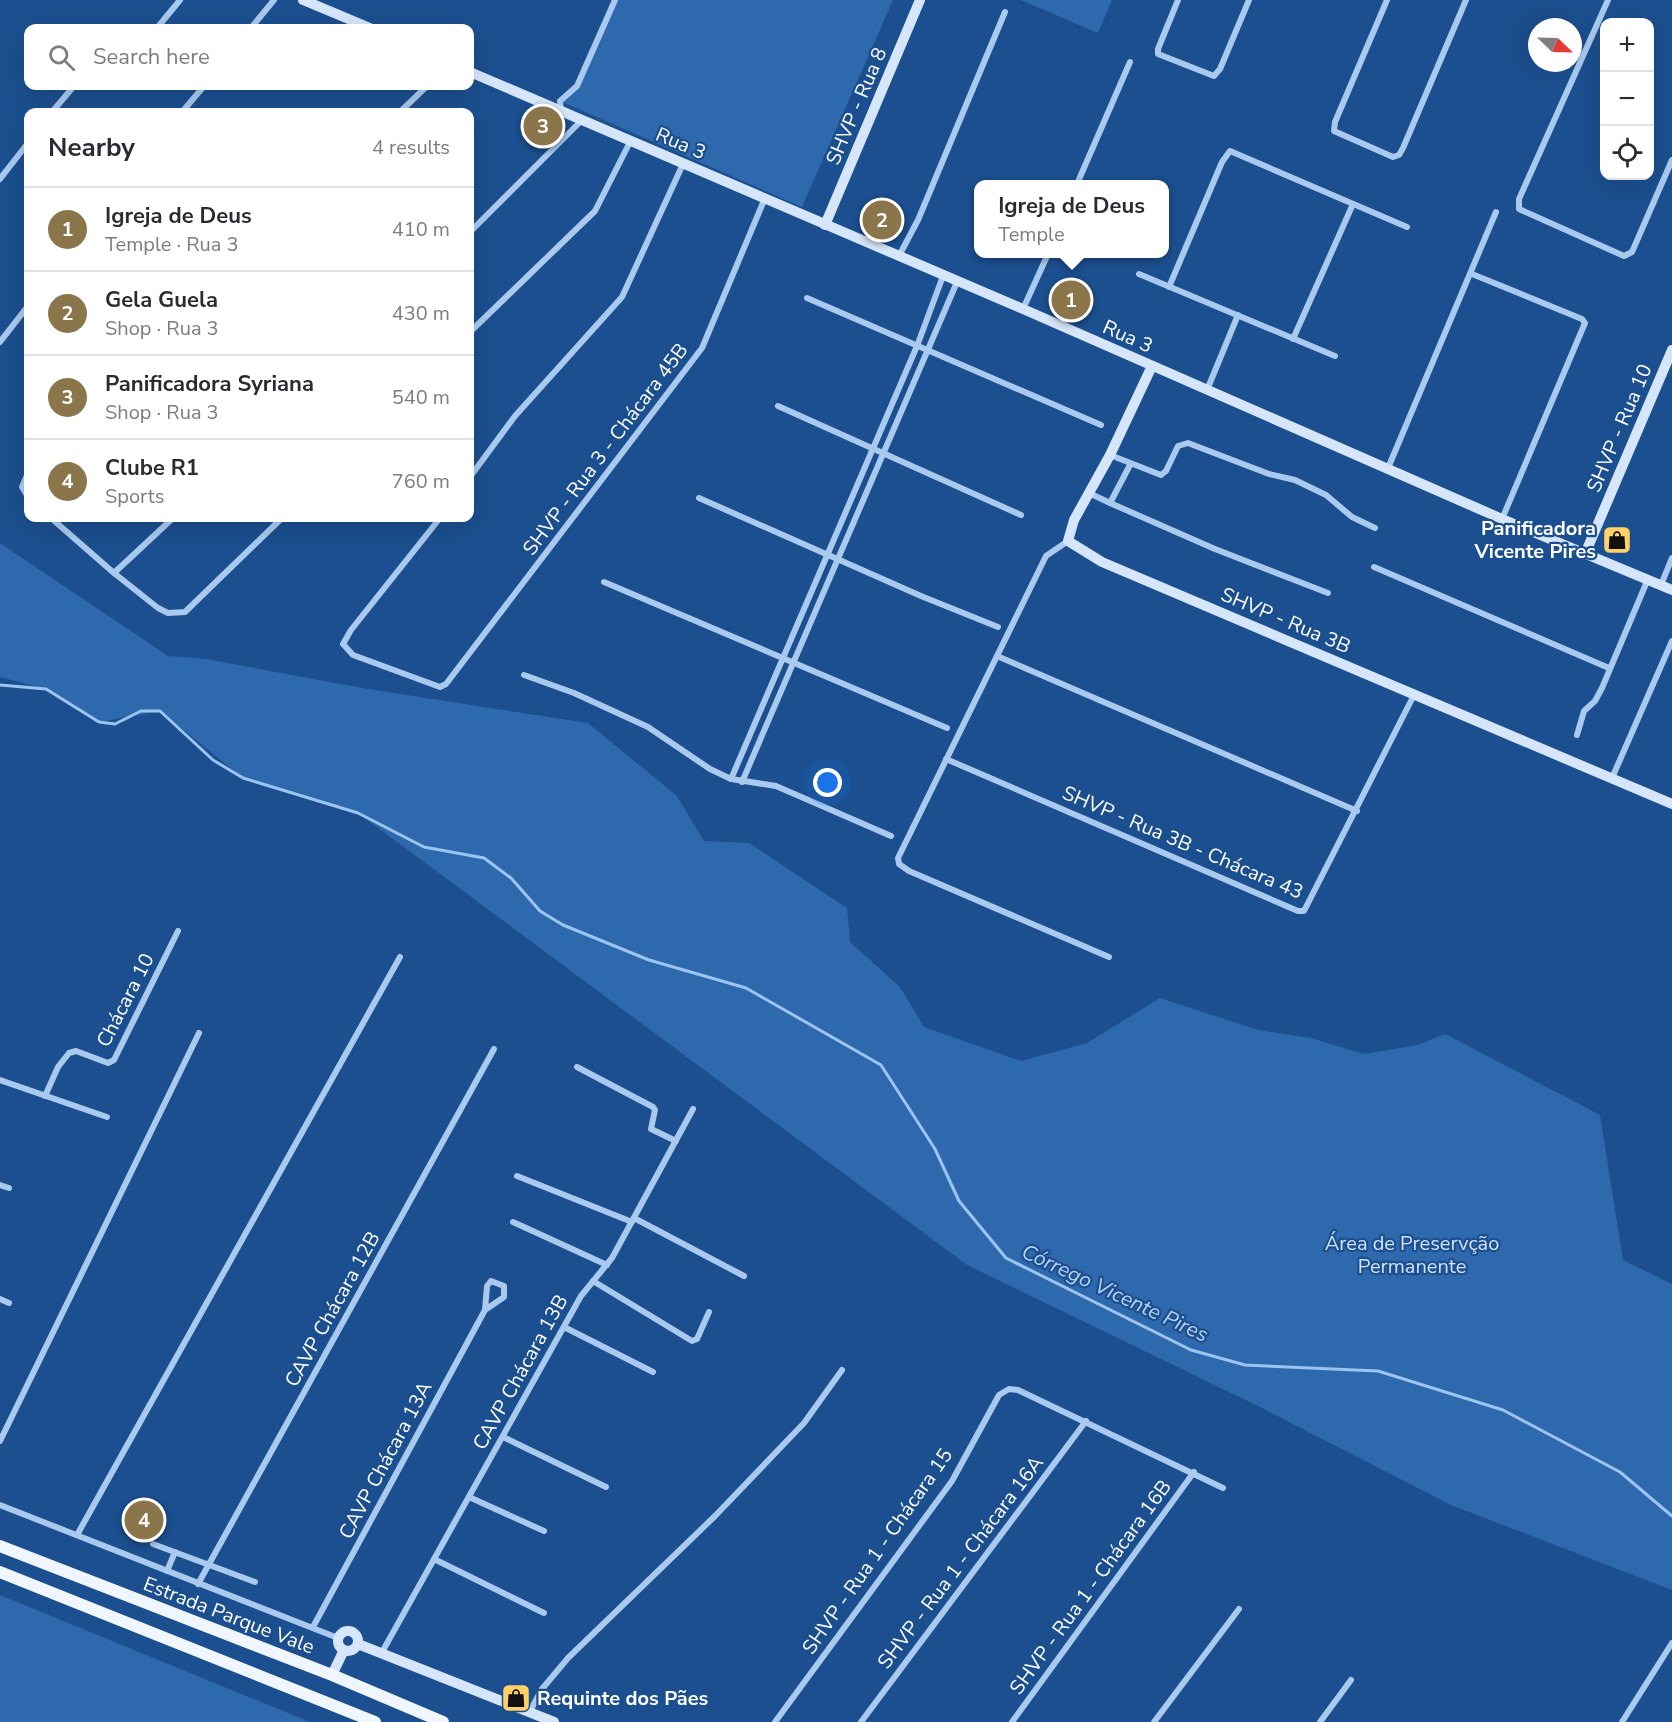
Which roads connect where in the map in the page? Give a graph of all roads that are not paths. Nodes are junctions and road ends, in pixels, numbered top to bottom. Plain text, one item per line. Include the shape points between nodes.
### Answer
1 (180, 0) edge
2 (274, 0) edge
3 (303, 0) edge
4 (615, 0) edge
5 (920, 0) edge
6 (1178, 0) edge
7 (1249, 0) edge
8 (1387, 0) edge
9 (1466, 0) edge
10 (1608, 0) edge
11 (1005, 12) dead end
12 (160, 24) edge
13 (254, 24) edge
14 (360, 24) edge
15 (1130, 62) dead end
16 (474, 74) edge
17 (71, 90) edge
18 (201, 90) edge
19 (423, 90) edge
20 (55, 108) edge
21 (185, 108) edge
22 (404, 108) edge
23 (562, 112) junction
24 (582, 120) junction
25 (630, 142) junction
26 (24, 148) edge
27 (1672, 160) edge
28 (683, 164) junction
29 (0, 179) edge
30 (1079, 180) edge
31 (765, 198) junction
32 (1353, 204) junction
33 (1496, 212) dead end
34 (825, 225) junction
35 (1407, 226) dead end
36 (474, 228) edge
37 (899, 256) junction
38 (1045, 258) edge
39 (1139, 274) dead end
40 (1472, 274) junction
41 (943, 276) junction
42 (957, 282) junction
43 (1169, 287) junction
44 (807, 297) dead end
45 (1023, 309) junction
46 (24, 311) edge
47 (1238, 315) junction
48 (928, 317) junction
49 (939, 323) junction
50 (474, 328) edge
51 (1293, 339) junction
52 (0, 342) edge
53 (917, 346) junction
54 (1672, 350) edge
55 (927, 351) junction
56 (1335, 356) dead end
57 (1152, 366) junction
58 (1207, 391) junction
59 (778, 406) dead end
60 (1101, 425) dead end
61 (872, 449) junction
62 (882, 454) junction
63 (1110, 455) junction
64 (1130, 465) junction
65 (1388, 468) junction
66 (474, 472) edge
67 (1089, 493) junction
68 (699, 498) dead end
69 (1110, 503) junction
70 (1021, 515) dead end
71 (1502, 519) junction
72 (56, 522) edge
73 (169, 522) edge
74 (278, 522) edge
75 (437, 522) edge
76 (1375, 528) dead end
77 (1068, 541) junction
78 (828, 554) junction
79 (1585, 554) junction
80 (1672, 558) edge
81 (837, 559) junction
82 (1374, 567) dead end
83 (114, 573) junction
84 (1648, 579) junction
85 (604, 582) dead end
86 (1661, 585) junction
87 (1672, 590) edge
88 (1328, 593) dead end
89 (998, 627) dead end
90 (1672, 641) edge
91 (997, 656) junction
92 (784, 660) junction
93 (793, 663) junction
94 (1609, 668) junction
95 (524, 675) dead end
96 (1415, 693) junction
97 (946, 728) dead end
98 (1577, 735) dead end
99 (946, 759) junction
100 (1612, 778) junction
101 (731, 779) junction
102 (742, 782) junction
103 (1672, 804) edge
104 (1357, 811) junction
105 (891, 836) dead end
106 (178, 931) dead end
107 (400, 957) dead end
108 (1109, 957) dead end
109 (199, 1033) dead end
110 (494, 1049) dead end
111 (577, 1067) dead end
112 (0, 1080) edge
113 (45, 1096) junction
114 (693, 1109) dead end
115 (107, 1117) dead end
116 (676, 1141) junction
117 (517, 1176) dead end
118 (0, 1185) edge
119 (9, 1188) dead end
120 (633, 1220) junction
121 (513, 1222) dead end
122 (607, 1265) junction
123 (744, 1276) dead end
124 (593, 1281) junction
125 (0, 1299) edge
126 (9, 1303) dead end
127 (485, 1310) junction
128 (709, 1312) dead end
129 (564, 1327) junction
130 (842, 1370) dead end
131 (653, 1372) dead end
132 (1086, 1421) junction
133 (503, 1437) junction
134 (0, 1441) edge
135 (1194, 1472) junction
136 (606, 1487) dead end
137 (1223, 1488) dead end
138 (470, 1497) junction
139 (0, 1505) edge
140 (544, 1531) dead end
141 (77, 1535) junction
142 (153, 1544) dead end
143 (0, 1546) edge
144 (175, 1552) junction
145 (434, 1559) junction
146 (208, 1566) junction
147 (167, 1571) junction
148 (0, 1572) edge
149 (255, 1582) dead end
150 (198, 1584) junction
151 (1239, 1609) dead end
152 (544, 1612) dead end
153 (313, 1627) junction
154 (338, 1638) junction
155 (1672, 1643) edge
156 (358, 1644) junction
157 (344, 1650) junction
158 (381, 1654) junction
159 (332, 1675) junction
160 (1351, 1680) dead end
161 (529, 1713) junction
162 (375, 1722) edge
163 (443, 1722) edge
164 (554, 1722) edge
165 (775, 1722) edge
166 (861, 1722) edge
167 (1012, 1722) edge
168 (1154, 1722) edge
169 (1320, 1722) edge
170 (1622, 1722) edge

1 - 12 street
2 - 13 street
3 - 14 street
4 - 23 street via 577,86 560,101
5 - 34 street, SHVP - Rua 8
6 - 7 street via 1158,54 1214,76
8 - 9 street via 1334,131 1393,157 1403,148
10 - 27 street via 1519,198 1519,209 1624,256 1632,252
11 - 37 street via 918,220
15 - 30 street
16 - 23 street, Rua 3
17 - 20 street
18 - 21 street
19 - 22 street
23 - 24 street, Rua 3
24 - 25 street, Rua 3
24 - 36 street
25 - 28 street, Rua 3
25 - 50 street via 595,211
26 - 29 street
28 - 31 street, Rua 3
28 - 66 street via 622,297 515,416
31 - 34 street, Rua 3
31 - 75 street, SHVP - Rua 3 - Chácara 45B via 706,341 694,360 440,687 353,655 343,644
32 - 35 street
32 - 43 street via 1230,152 1222,162
32 - 51 street
33 - 40 street
34 - 37 street, Rua 3
37 - 41 street, Rua 3
38 - 45 street
39 - 43 street
40 - 65 street
40 - 71 street via 1585,323
41 - 42 street, Rua 3
41 - 48 street
42 - 45 street, Rua 3
42 - 49 street
43 - 47 street
44 - 53 street
45 - 57 street, Rua 3
46 - 52 street
47 - 51 street
47 - 58 street
48 - 49 street
48 - 53 street
49 - 55 street
51 - 56 street
53 - 55 street
53 - 61 street
54 - 79 street, SHVP - Rua 10
55 - 60 street
55 - 62 street
57 - 58 street, Rua 3
57 - 63 street
58 - 65 street, Rua 3
59 - 61 street
61 - 62 street
61 - 78 street
62 - 70 street
62 - 81 street
63 - 64 street
63 - 67 street
64 - 69 street
64 - 76 street via 1161,475 1179,446 1188,443 1295,480 1326,495 1352,517
65 - 71 street, Rua 3
67 - 69 street
67 - 77 street
68 - 78 street
69 - 88 street
71 - 79 street, Rua 3
72 - 83 street
73 - 83 street
74 - 83 street via 185,612 168,614
77 - 91 street via 1046,556
77 - 96 street, SHVP - Rua 3B via 1102,562
78 - 81 street
78 - 92 street
79 - 84 street, Rua 3
80 - 86 street
81 - 89 street
81 - 93 street
82 - 94 street
84 - 86 street, Rua 3
84 - 94 street
85 - 92 street
86 - 87 street, Rua 3
90 - 100 street
91 - 99 street
91 - 104 street
92 - 93 street
92 - 101 street
93 - 97 street
93 - 102 street
94 - 98 street via 1597,698 1584,711
95 - 101 street via 648,727
96 - 100 street, SHVP - Rua 3B
96 - 104 street, SHVP - Rua 3B - Chácara 43
99 - 104 street, SHVP - Rua 3B - Chácara 43 via 1298,911 1307,909
99 - 108 street via 899,853 899,864
100 - 103 street, SHVP - Rua 3B
101 - 102 street
102 - 105 street via 776,786
106 - 113 street, Chácara 10 via 114,1060 108,1063 76,1051 69,1053
107 - 141 street
109 - 134 street
110 - 146 street, CAVP Chácara 12B
111 - 116 street via 653,1107 651,1129
112 - 113 street
113 - 115 street
114 - 116 street, CAVP Chácara 13B
116 - 120 street, CAVP Chácara 13B
117 - 120 street
118 - 119 street
120 - 122 street, CAVP Chácara 13B
120 - 123 street
121 - 122 street
122 - 124 street, CAVP Chácara 13B
124 - 128 street via 692,1341 697,1339
124 - 129 street, CAVP Chácara 13B
125 - 126 street
127 - 127 street, CAVP Chácara 13A via 487,1286 491,1281 498,1282 504,1286 504,1297
127 - 153 street, CAVP Chácara 13A
129 - 131 street
129 - 133 street, CAVP Chácara 13B
130 - 161 street via 796,1431 715,1516 568,1658 542,1689
132 - 135 street
132 - 165 street, SHVP - Rua 1 - Chácara 15 via 1018,1390 1009,1389 999,1395 952,1481
132 - 166 street, SHVP - Rua 1 - Chácara 16A
133 - 136 street
133 - 138 street, CAVP Chácara 13B
135 - 137 street
135 - 167 street, SHVP - Rua 1 - Chácara 16B
138 - 140 street
138 - 145 street, CAVP Chácara 13B
139 - 141 street
141 - 147 street
142 - 144 street
143 - 159 main road, Estrada Parque Vale
144 - 146 street
144 - 147 street
145 - 152 street
145 - 158 street, CAVP Chácara 13B
146 - 149 street
146 - 150 street, CAVP Chácara 12B
147 - 150 street
148 - 162 main road
150 - 153 street
151 - 168 street
153 - 154 street
154 - 156 street via 344,1631 353,1632
154 - 157 street
155 - 170 street
156 - 157 street via 352,1650
156 - 158 street
157 - 159 street
158 - 161 street
159 - 163 main road, Estrada Parque Vale
160 - 169 street
161 - 164 street

